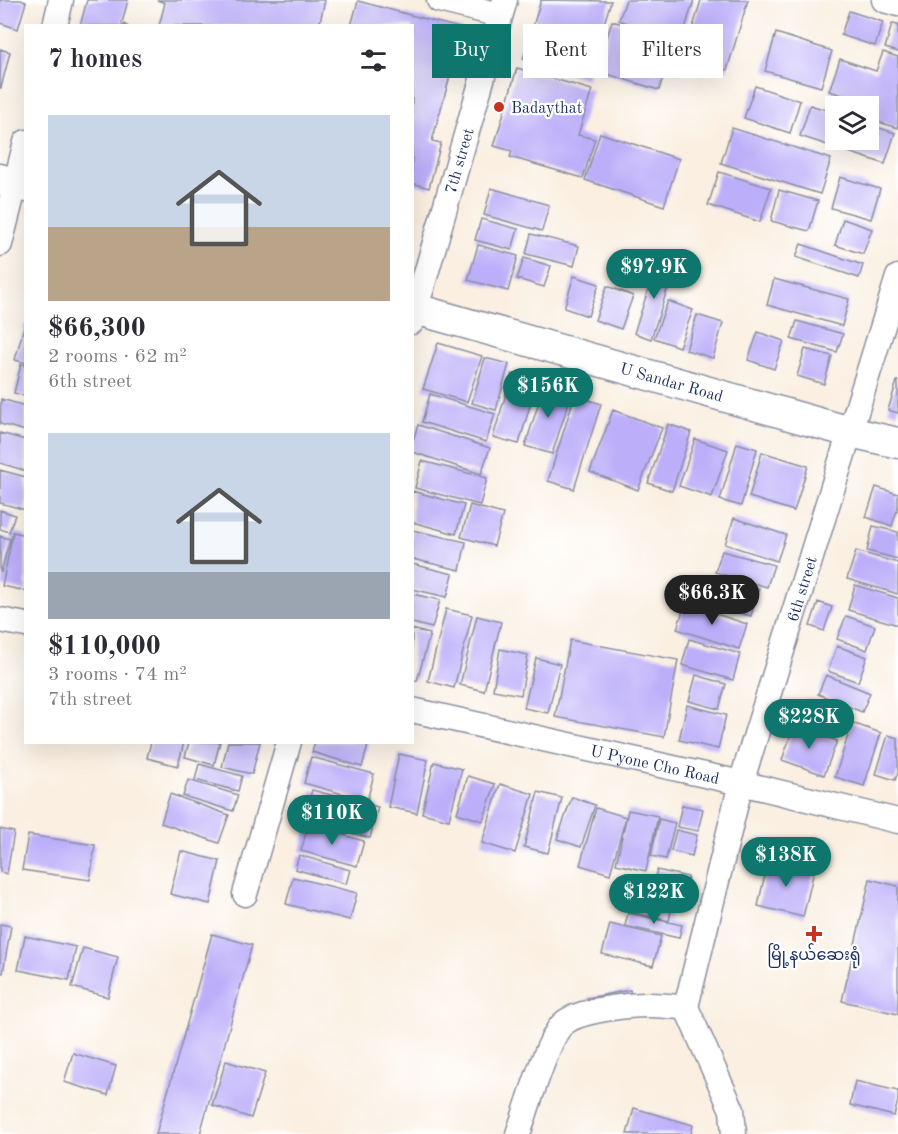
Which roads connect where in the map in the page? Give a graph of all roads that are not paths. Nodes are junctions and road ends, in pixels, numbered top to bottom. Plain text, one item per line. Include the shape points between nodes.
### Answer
1 (61, 0) edge
2 (439, 0) edge
3 (884, 0) edge
4 (898, 4) edge
5 (502, 8) edge
6 (55, 24) edge
7 (24, 148) edge
8 (13, 183) edge
9 (0, 244) edge
10 (898, 276) edge
11 (414, 313) edge
12 (850, 432) junction
13 (898, 443) edge
14 (0, 620) edge
15 (24, 626) edge
16 (414, 710) edge
17 (288, 744) edge
18 (741, 783) junction
19 (898, 821) edge
20 (245, 894) dead end
21 (686, 1008) junction
22 (518, 1134) edge
23 (734, 1134) edge

1 - 6 street
2 - 5 street
3 - 4 street
5 - 11 street, 7th street
7 - 8 street
8 - 9 street
10 - 12 street, 6th street
11 - 12 main road, U Sandar Road
12 - 13 main road, U Sandar Road
12 - 18 street, 6th street
14 - 15 street
16 - 18 street, U Pyone Cho Road
17 - 20 street
18 - 19 street, U Pyone Cho Road
18 - 21 street, 6th street
21 - 22 street via 648,1005 591,1011 562,1023 551,1041
21 - 23 street via 732,1110

